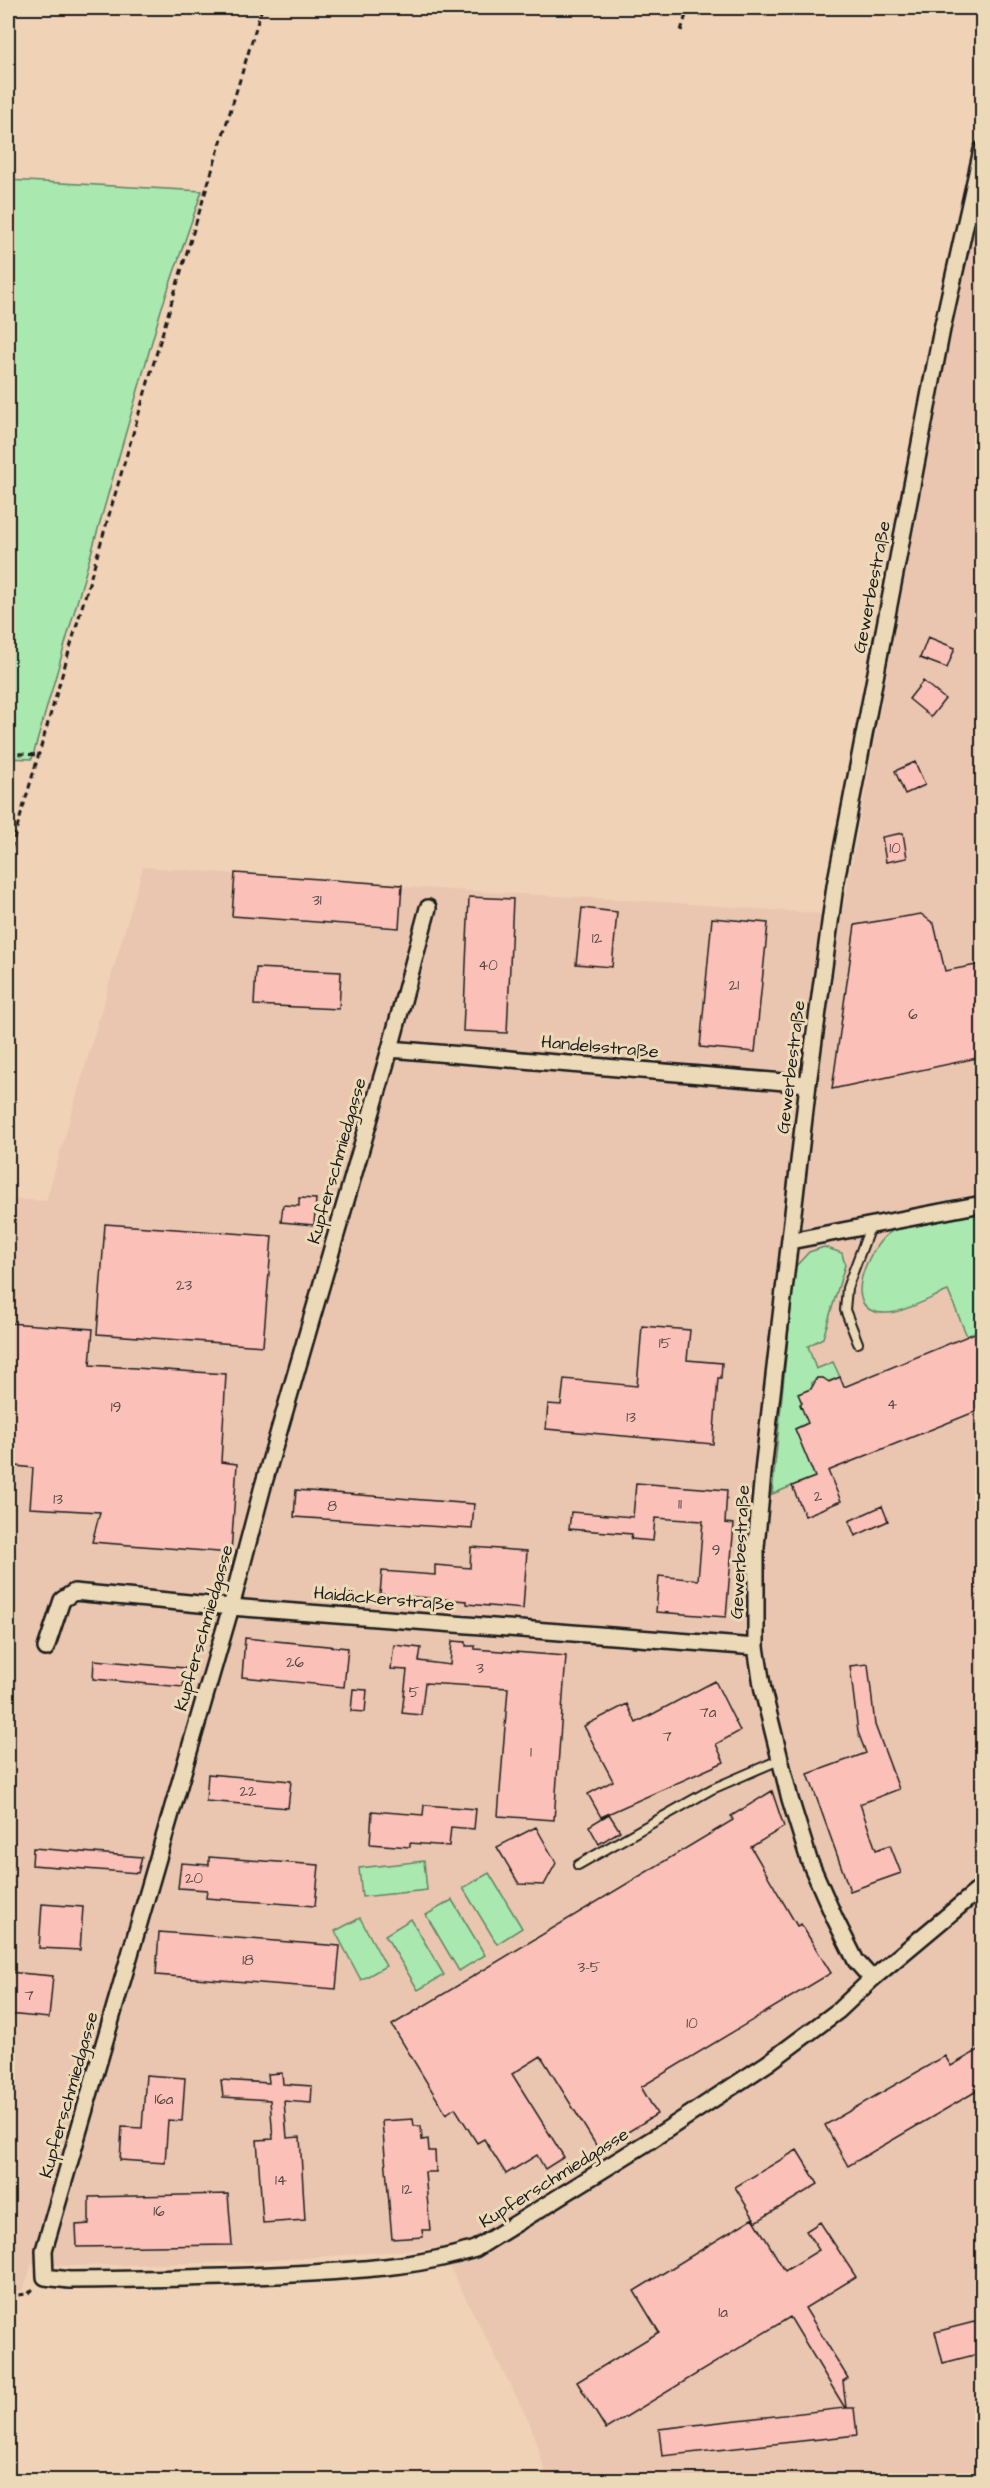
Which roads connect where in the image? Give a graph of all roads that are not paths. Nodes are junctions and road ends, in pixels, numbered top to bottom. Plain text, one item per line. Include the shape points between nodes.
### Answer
1 (982, 150) edge
2 (428, 908) dead end
3 (390, 1049) junction
4 (808, 1084) junction
5 (982, 1204) edge
6 (870, 1227) junction
7 (790, 1241) junction
8 (858, 1343) dead end
9 (231, 1607) junction
10 (756, 1647) junction
11 (46, 1648) dead end
12 (779, 1760) junction
13 (578, 1865) dead end
14 (982, 1887) edge
15 (872, 1979) junction

1 - 4 street, Gewerbestraße via 942,328 835,886
2 - 3 street, Kupferschmiedgasse
3 - 4 street, Handelsstraße
3 - 9 street, Kupferschmiedgasse
4 - 7 street, Gewerbestraße
5 - 6 street
6 - 7 street
6 - 8 lane via 847,1288 845,1310
7 - 10 street, Gewerbestraße via 756,1546
9 - 10 street, Haidäckerstraße
9 - 11 street, Haidäckerstraße via 74,1592 62,1600
9 - 15 street, Kupferschmiedgasse via 44,2250 45,2277 217,2279 348,2271 447,2259 475,2249 768,2063 838,2011
10 - 12 street, Gewerbestraße
12 - 13 lane via 712,1789
12 - 15 street, Gewerbestraße via 809,1860 856,1961
14 - 15 street, Kupferschmiedgasse

